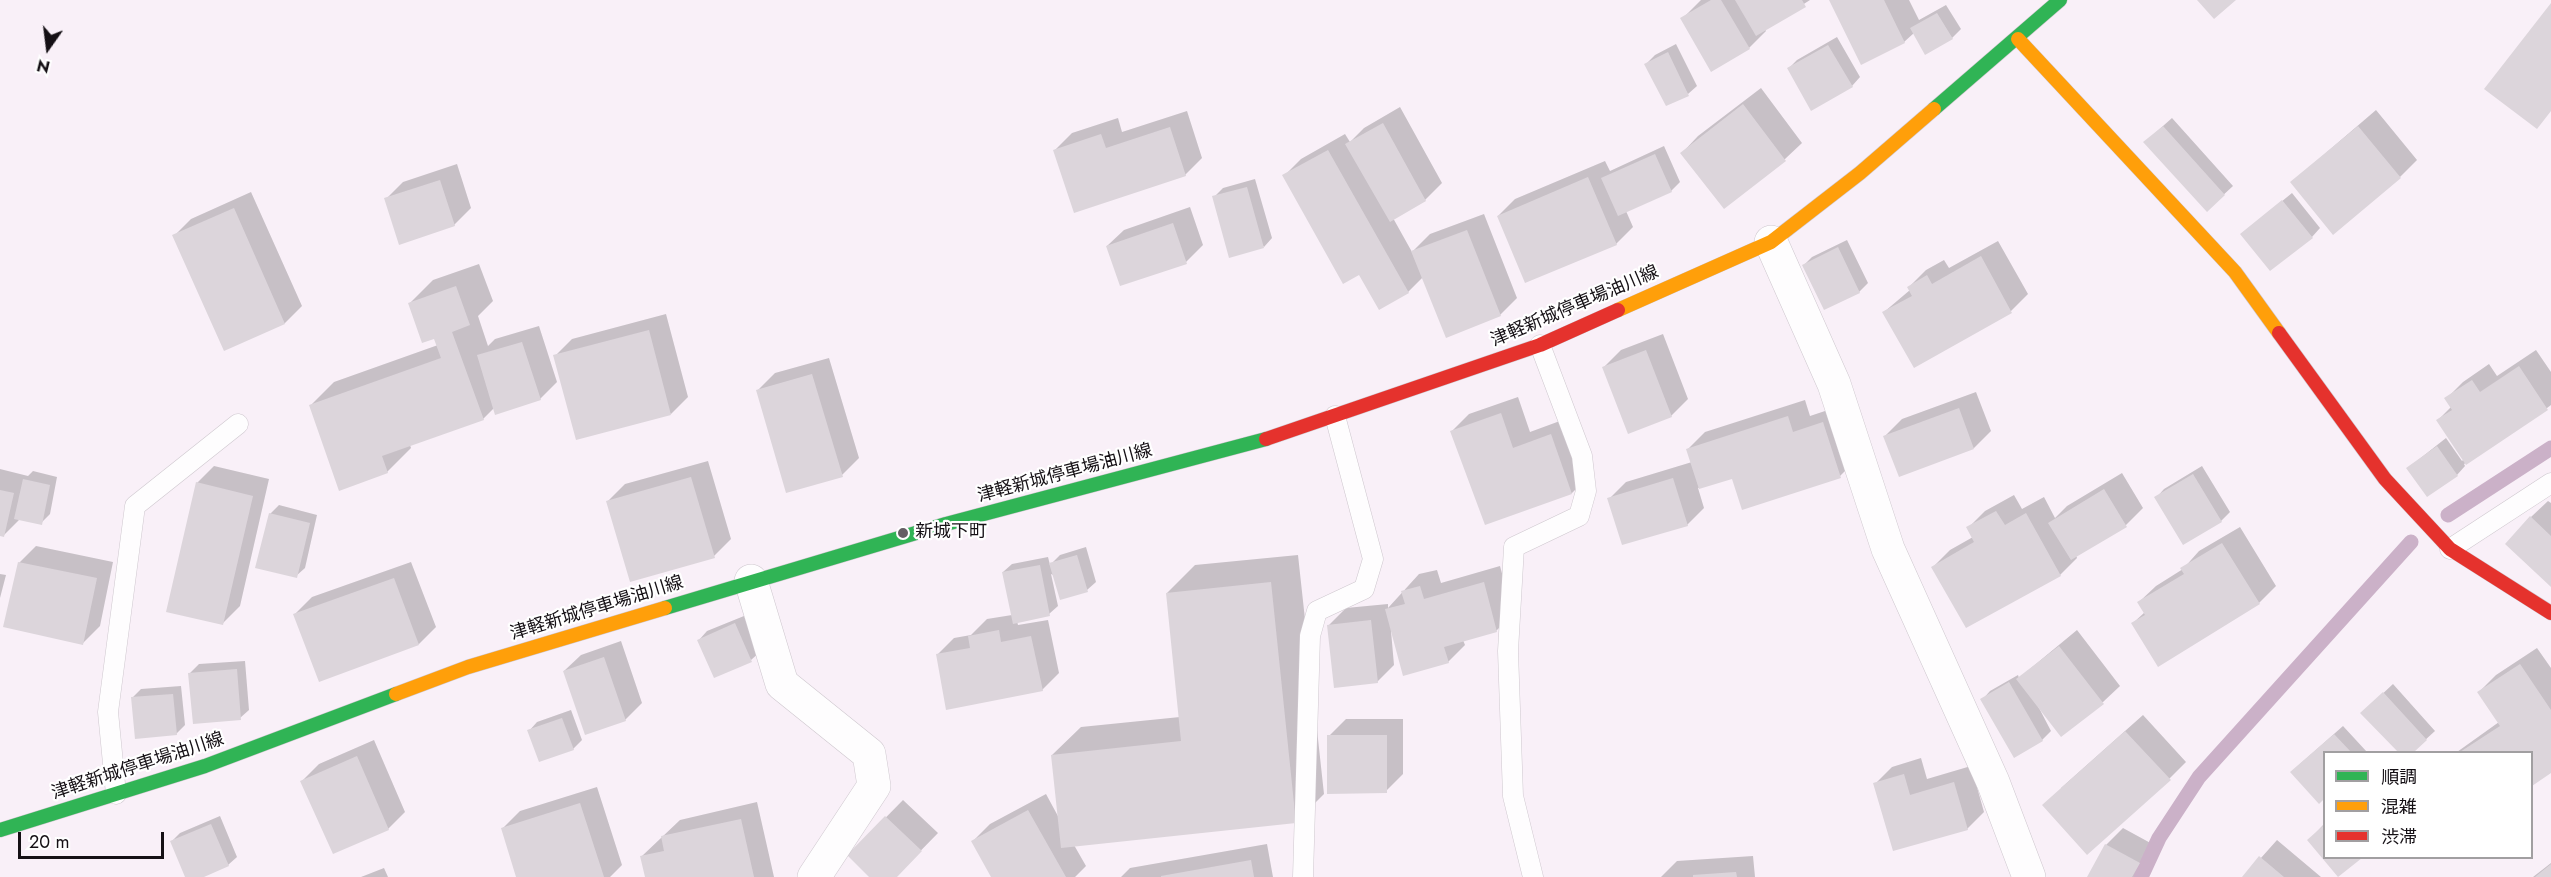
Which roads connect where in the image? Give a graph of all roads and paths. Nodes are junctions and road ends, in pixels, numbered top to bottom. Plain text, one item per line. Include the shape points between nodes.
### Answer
1 (2060, 0) edge
2 (2018, 39) junction
3 (1771, 242) junction
4 (1540, 345) junction
5 (1335, 416) junction
6 (238, 424) dead end
7 (2551, 483) edge
8 (2450, 549) junction
9 (751, 581) junction
10 (2551, 613) edge
11 (116, 794) junction
12 (0, 831) edge
13 (814, 877) edge
14 (1303, 877) edge
15 (1533, 877) edge
16 (2028, 877) edge

1 - 2 main road, 津軽新城停車場油川線
2 - 3 main road, 津軽新城停車場油川線 via 1860,173
2 - 8 main road via 2235,272 2385,479
3 - 4 main road, 津軽新城停車場油川線
3 - 16 street via 1834,384 1888,549 1993,782
4 - 5 main road, 津軽新城停車場油川線
4 - 15 lane via 1582,456 1586,492 1579,516 1514,547 1508,651 1513,796
5 - 9 main road, 津軽新城停車場油川線 via 1277,436 946,524
5 - 14 lane via 1372,559 1364,589 1317,611 1310,636
6 - 11 lane via 135,506 108,712
7 - 8 lane
8 - 10 main road
9 - 11 main road, 津軽新城停車場油川線 via 468,667 205,766
9 - 13 street via 782,684 868,754 874,786
11 - 12 main road, 津軽新城停車場油川線

